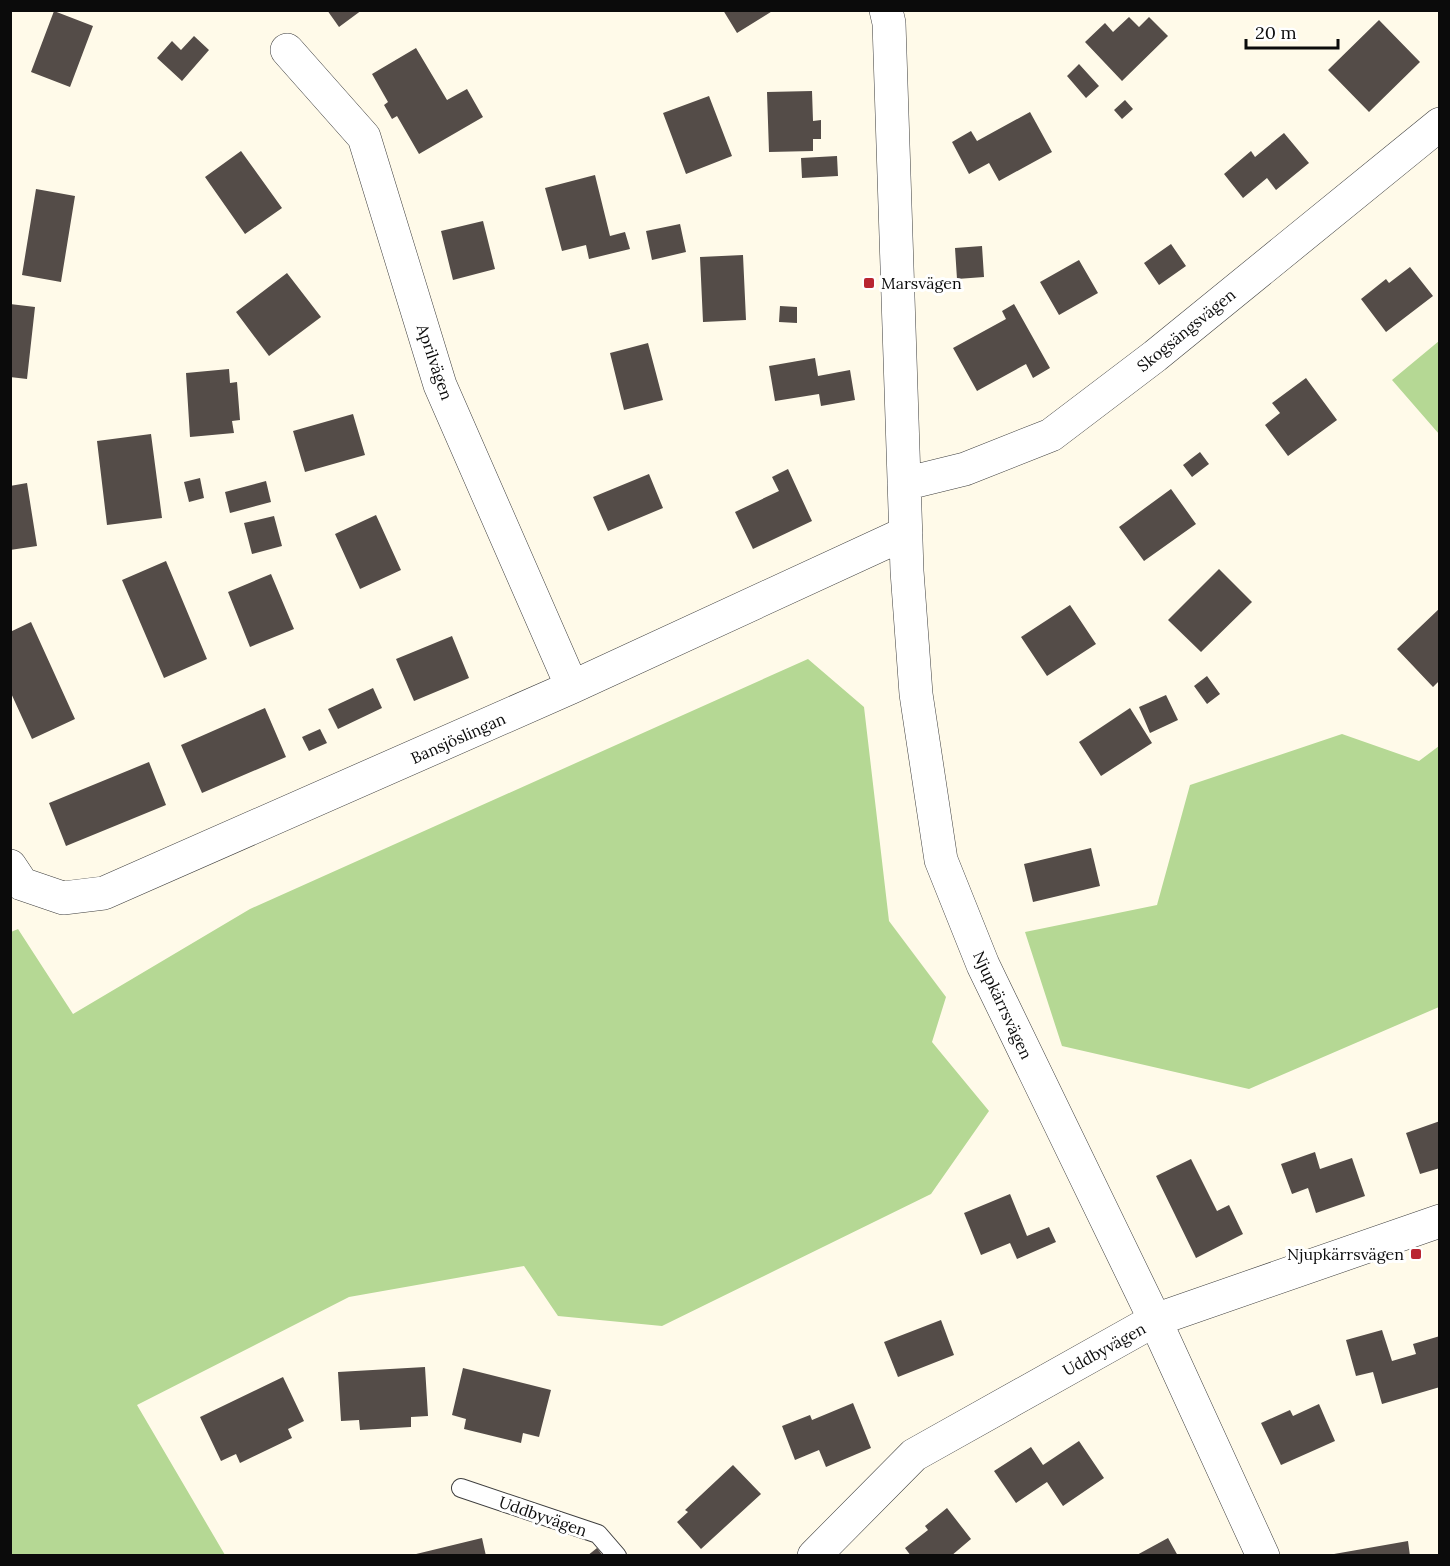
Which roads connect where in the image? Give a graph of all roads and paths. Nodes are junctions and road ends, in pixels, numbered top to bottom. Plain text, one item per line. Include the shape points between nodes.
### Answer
1 (886, 10) edge
2 (287, 50) dead end
3 (1440, 124) edge
4 (904, 484) junction
5 (906, 533) junction
6 (572, 687) junction
7 (11, 869) edge
8 (1440, 1221) edge
9 (1155, 1320) junction
10 (461, 1488) dead end
11 (617, 1556) edge
12 (814, 1556) edge
13 (1263, 1556) edge

1 - 4 street
2 - 6 street, Aprilvägen via 364,137 440,385
3 - 4 street, Skogsängsvägen via 1155,356 1051,435 965,469
4 - 5 street, Njupkärrsvägen
5 - 6 street, Bansjöslingan
5 - 9 street, Njupkärrsvägen via 916,694 941,861 983,965
6 - 7 street, Bansjöslingan via 104,893 63,897 22,885
8 - 9 street, Uddbyvägen
9 - 12 street, Uddbyvägen via 914,1455
9 - 13 street, Njupkärrsvägen
10 - 11 lane, Uddbyvägen via 597,1534

